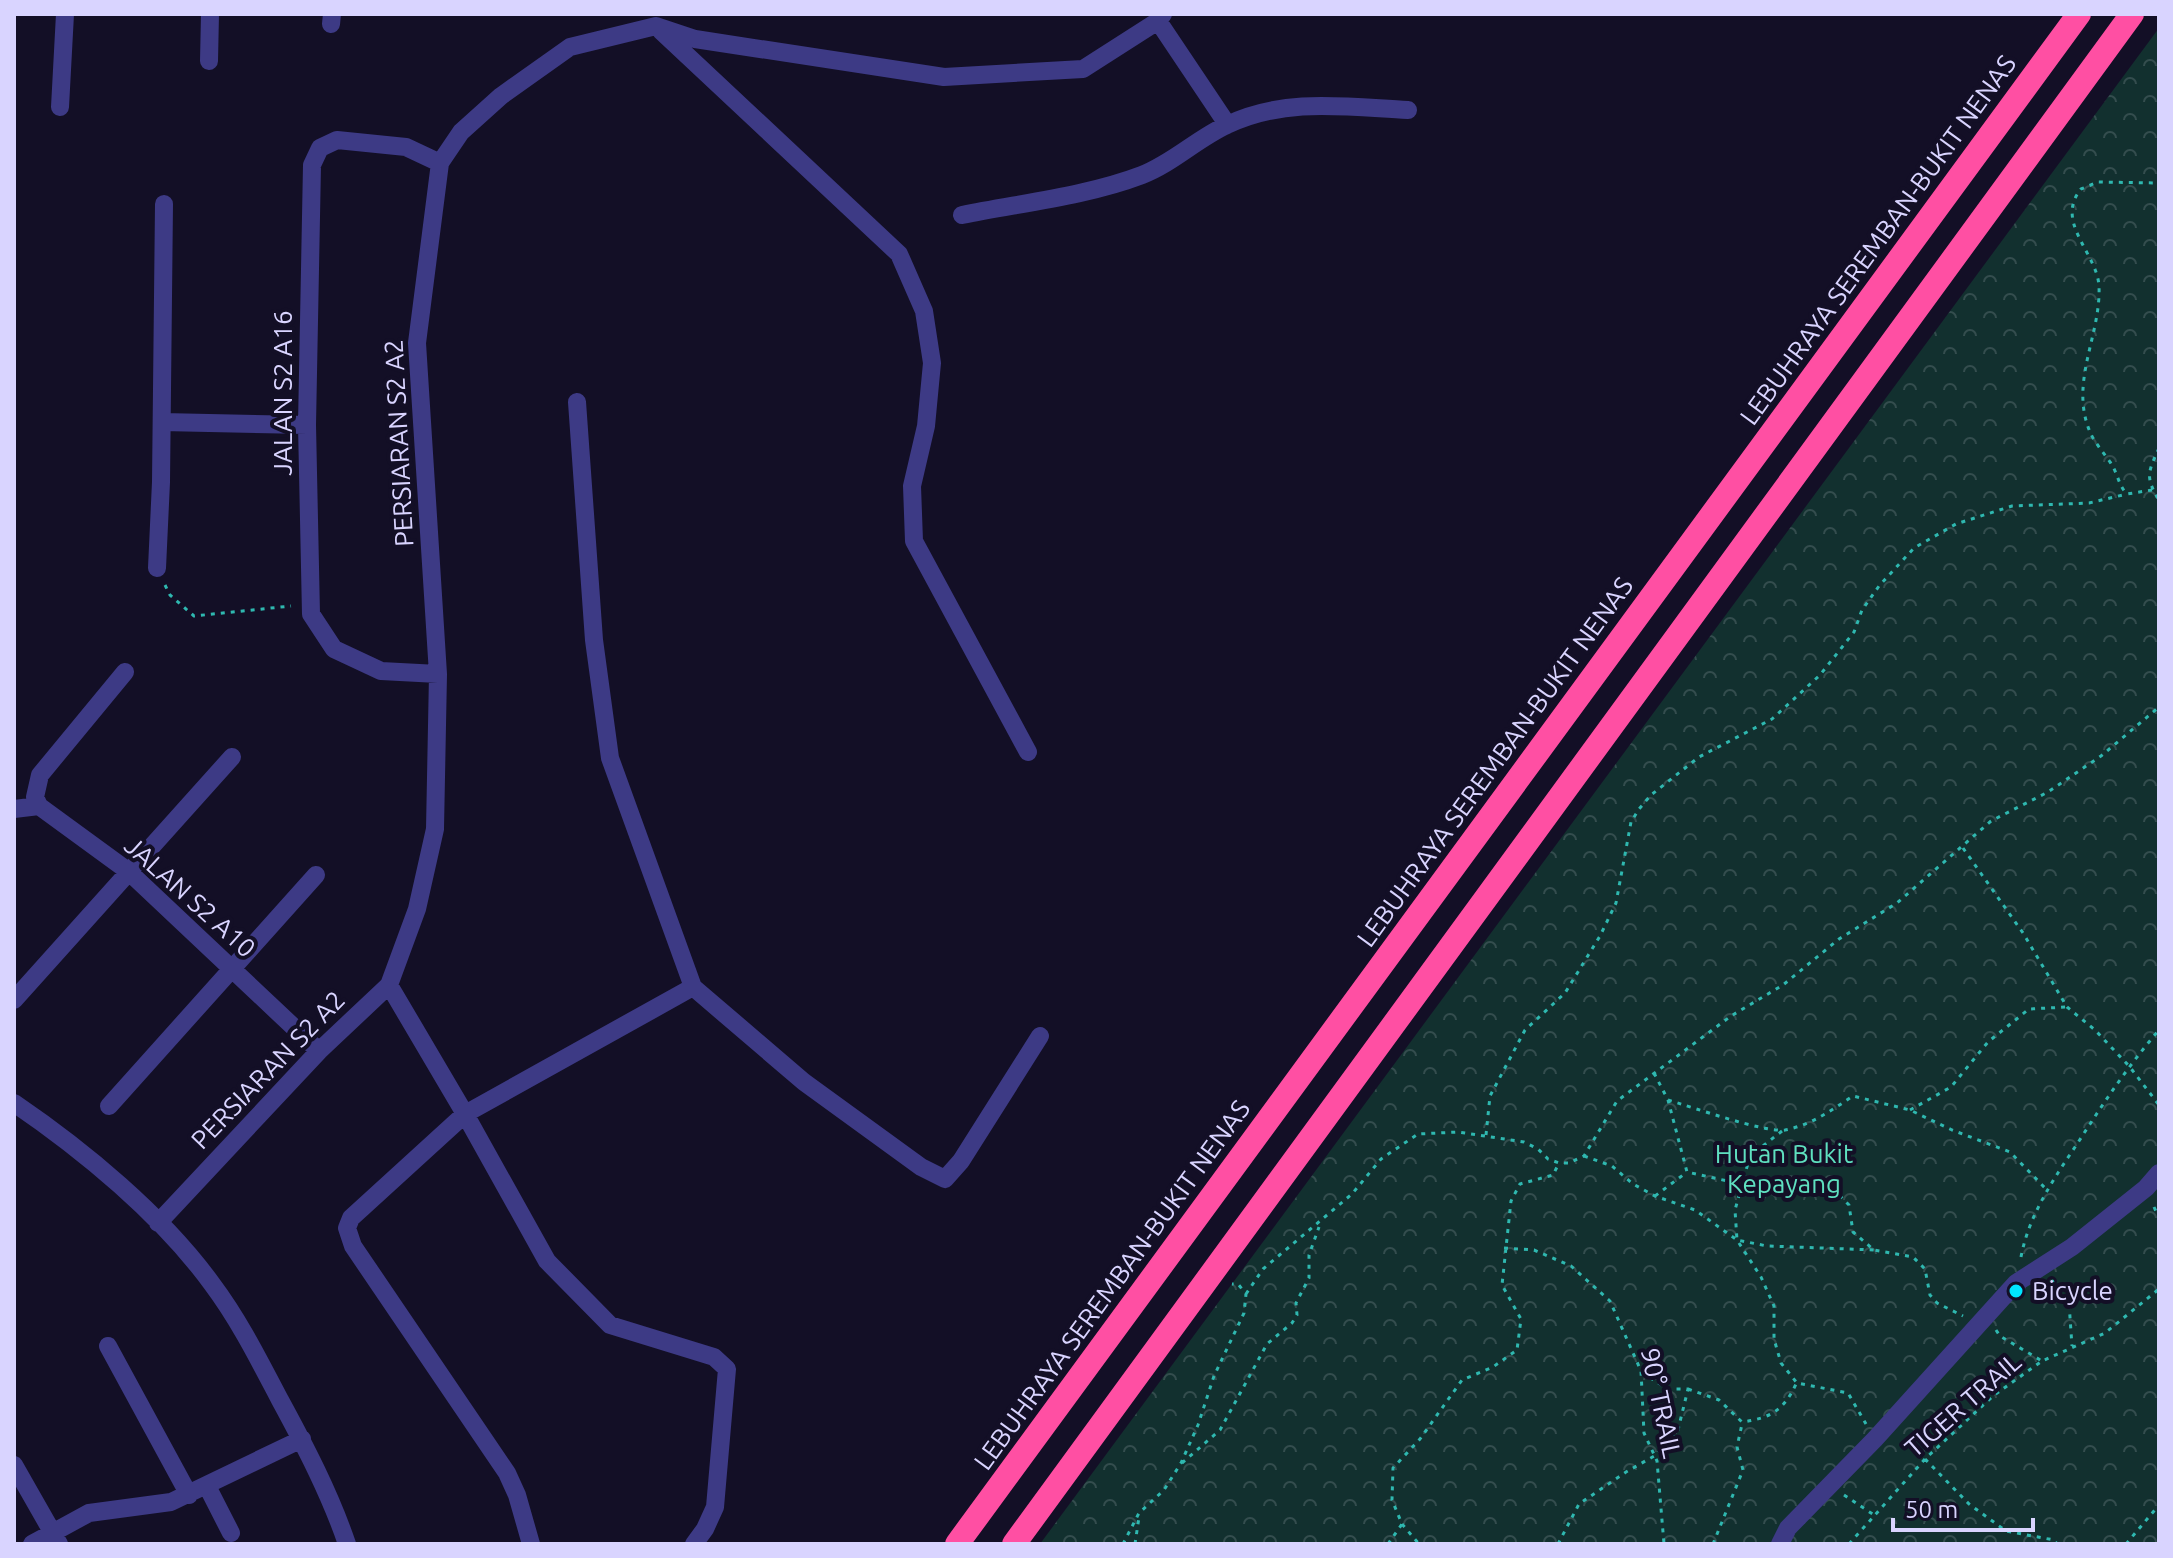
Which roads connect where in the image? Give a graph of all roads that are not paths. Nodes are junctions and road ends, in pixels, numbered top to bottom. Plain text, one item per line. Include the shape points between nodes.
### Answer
1 (65, 14) edge
2 (210, 14) edge
3 (2079, 14) edge
4 (2132, 14) edge
5 (1160, 17) edge
6 (656, 26) junction
7 (209, 61) dead end
8 (60, 107) dead end
9 (1408, 110) dead end
10 (1227, 124) junction
11 (440, 163) junction
12 (164, 204) dead end
13 (962, 215) dead end
14 (577, 402) dead end
15 (162, 422) junction
16 (307, 425) junction
17 (157, 568) road end
18 (125, 672) dead end
19 (438, 674) junction
20 (1028, 752) dead end
21 (232, 757) dead end
22 (39, 806) junction
23 (14, 809) edge
24 (128, 871) junction
25 (316, 875) dead end
26 (233, 970) junction
27 (389, 985) junction
28 (693, 987) junction
29 (14, 1000) edge
30 (1040, 1036) dead end
31 (319, 1051) junction
32 (14, 1103) edge
33 (109, 1106) dead end
34 (465, 1114) junction
35 (2159, 1173) edge
36 (158, 1223) junction
37 (108, 1346) dead end
38 (302, 1439) junction
39 (14, 1465) edge
40 (207, 1486) junction
41 (189, 1495) junction
42 (231, 1533) dead end
43 (56, 1538) edge
44 (32, 1544) edge
45 (347, 1544) edge
46 (531, 1544) edge
47 (694, 1544) edge
48 (957, 1544) edge
49 (1014, 1544) edge
50 (1780, 1544) edge

1 - 8 street
2 - 7 street
3 - 48 highway, LEBUHRAYA SEREMBAN-BUKIT NENAS
4 - 49 highway
5 - 6 street via 1083,69 944,77 695,39
5 - 10 street
6 - 11 street, PERSIARAN S2 A2 via 570,47 501,96 461,132
6 - 20 street via 899,254 924,311 932,363 926,426 912,486 914,541
9 - 10 street via 1300,104
10 - 13 street via 1126,181
11 - 16 street, JALAN S2 A16 via 406,147 337,140 320,148 312,165
11 - 19 street, PERSIARAN S2 A2 via 417,343
12 - 15 street
14 - 28 street via 594,640 610,758
15 - 16 street
15 - 17 street
16 - 19 street, JALAN S2 A16 via 311,614 334,649 381,671
18 - 22 street via 40,775 35,797
19 - 27 street, PERSIARAN S2 A2 via 435,829 417,909
21 - 24 street
22 - 23 street
22 - 24 street, JALAN S2 A10
24 - 26 street, JALAN S2 A10
24 - 29 street
25 - 26 street
26 - 31 street, JALAN S2 A10
26 - 33 street
27 - 31 street, PERSIARAN S2 A2
27 - 34 street
28 - 30 street via 804,1082 945,1179
28 - 34 street
31 - 36 street, PERSIARAN S2 A2
32 - 36 street via 69,1141
34 - 46 street via 351,1218 347,1228 353,1246 507,1473
34 - 47 street via 547,1261 610,1325 714,1357 727,1369 715,1507
35 - 50 street via 2072,1247 2016,1283 1788,1528
36 - 38 street via 233,1314
37 - 41 street
38 - 40 street
38 - 45 street
39 - 43 street
40 - 41 street
40 - 42 street
41 - 43 street via 89,1513
43 - 44 street

